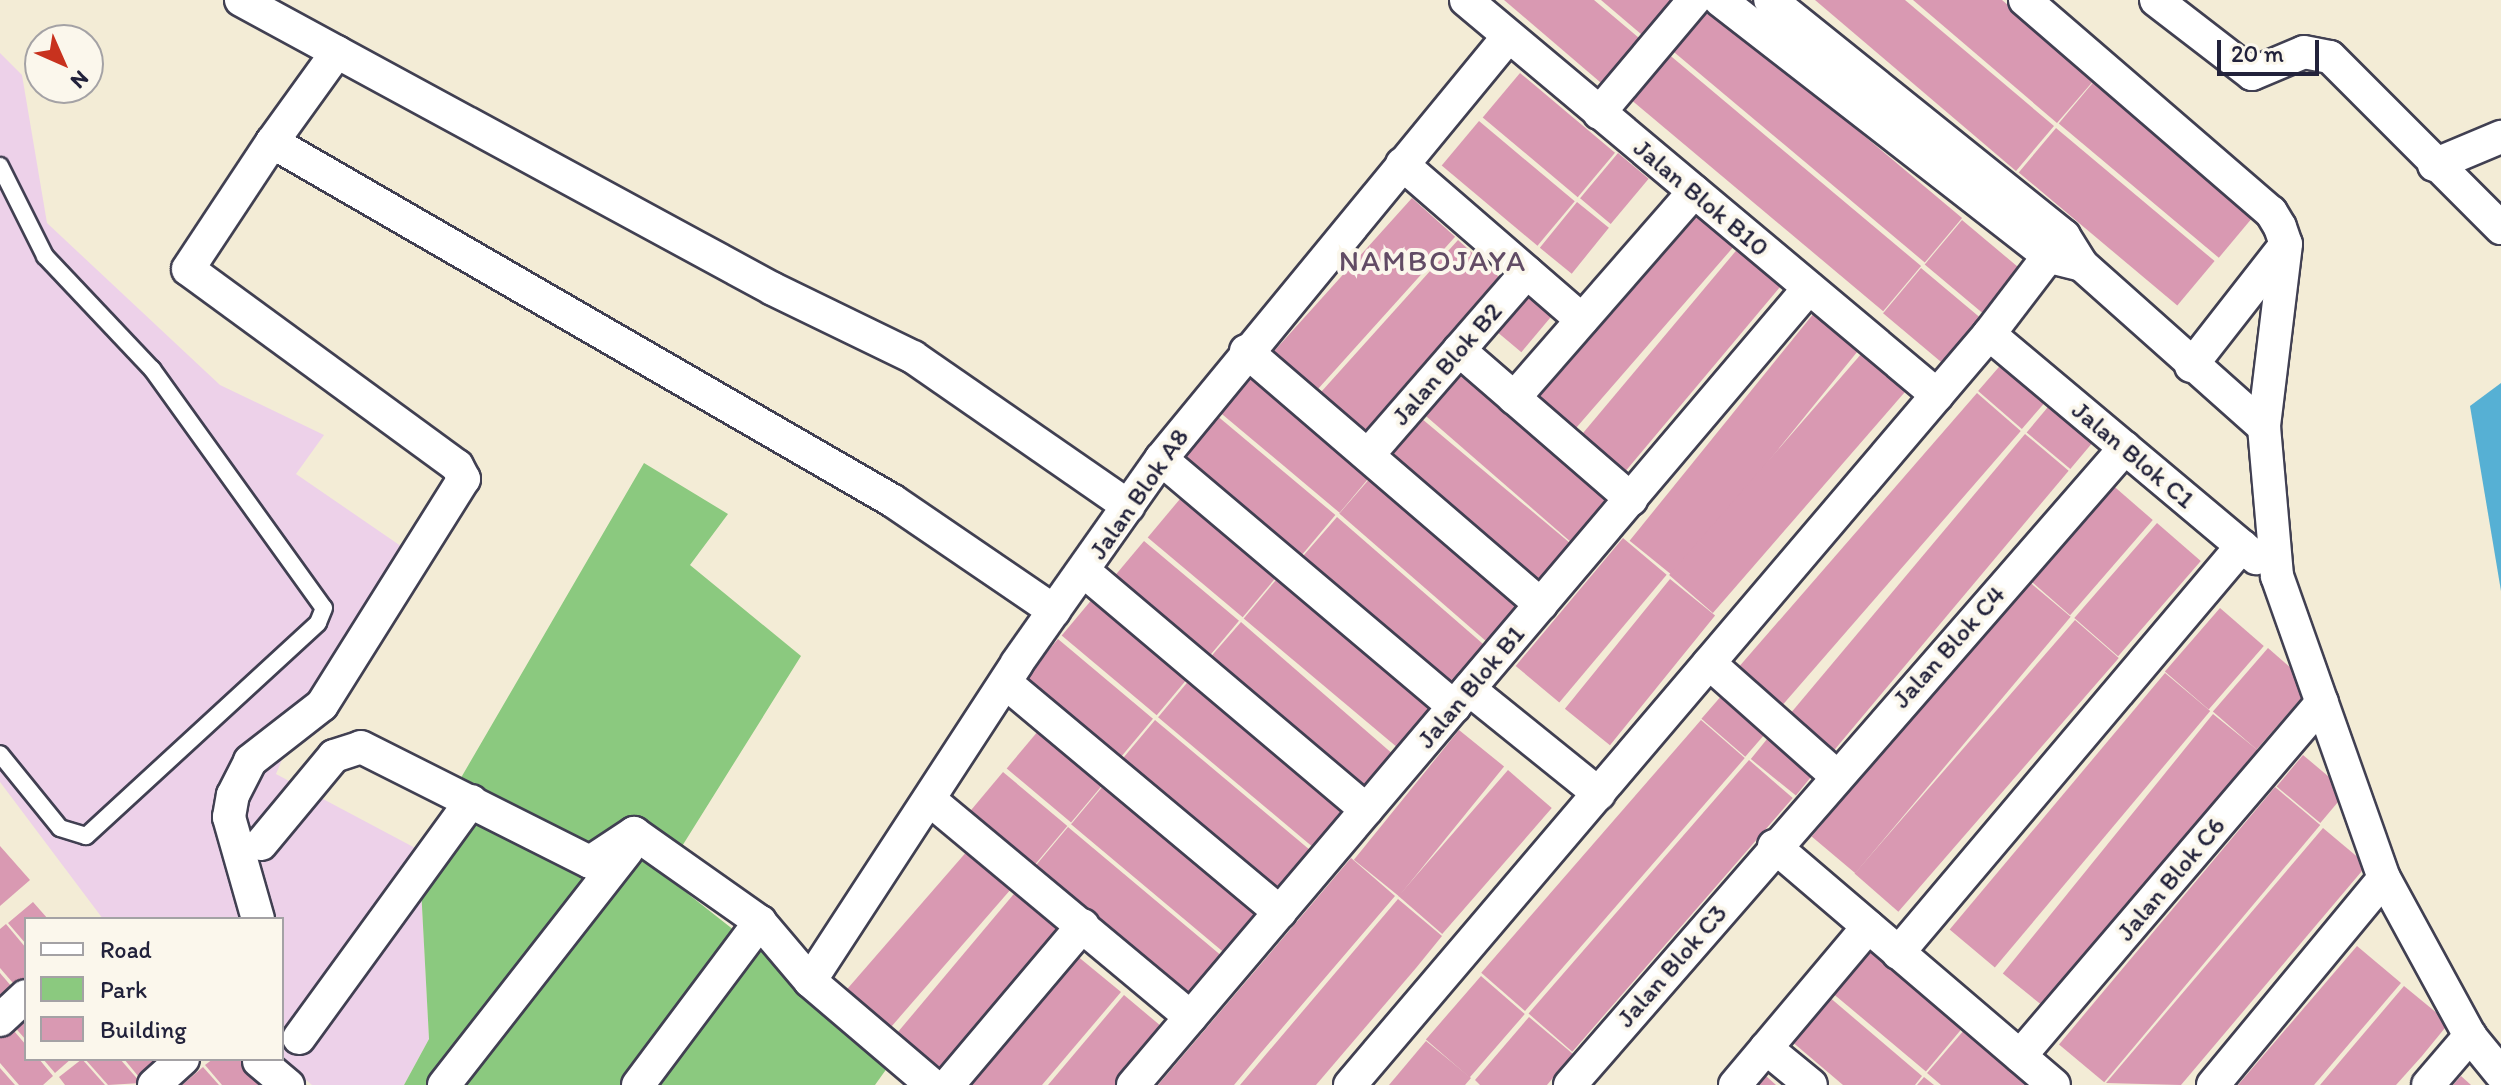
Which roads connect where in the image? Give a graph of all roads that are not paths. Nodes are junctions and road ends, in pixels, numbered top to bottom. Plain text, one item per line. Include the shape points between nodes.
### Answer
1 (241, 0) edge
2 (1466, 0) edge
3 (1694, 0) edge
4 (1720, 0) edge
5 (1770, 0) edge
6 (2025, 0) edge
7 (2156, 0) edge
8 (1508, 37) junction
9 (337, 52) junction
10 (1599, 113) junction
11 (2501, 137) edge
12 (272, 142) junction
13 (1402, 164) junction
14 (2434, 165) junction
15 (0, 166) edge
16 (1694, 192) junction
17 (2501, 228) edge
18 (2286, 244) junction
19 (2057, 247) junction
20 (1527, 272) junction
21 (1809, 288) junction
22 (1582, 320) junction
23 (1989, 334) junction
24 (1459, 350) junction
25 (1246, 351) junction
26 (2191, 366) junction
27 (1937, 395) junction
28 (1514, 398) junction
29 (2264, 427) junction
30 (2125, 448) junction
31 (1368, 455) junction
32 (1161, 459) junction
33 (1631, 499) junction
34 (1128, 506) junction
35 (2242, 546) junction
36 (1086, 573) junction
37 (2277, 576) junction
38 (1541, 605) junction
39 (1054, 611) junction
40 (1709, 663) junction
41 (1007, 684) junction
42 (1462, 698) junction
43 (2322, 702) junction
44 (0, 754) edge
45 (1835, 775) junction
46 (1599, 794) junction
47 (930, 800) junction
48 (471, 801) junction
49 (1366, 810) junction
50 (639, 836) junction
51 (261, 844) dead end
52 (1774, 846) junction
53 (2384, 878) junction
54 (1280, 912) junction
55 (257, 917) edge
56 (760, 922) junction
57 (1083, 925) junction
58 (1868, 927) junction
59 (1898, 953) junction
60 (810, 981) junction
61 (24, 998) edge
62 (1190, 1017) junction
63 (0, 1020) edge
64 (2470, 1036) junction
65 (299, 1038) dead end
66 (1766, 1048) junction
67 (2020, 1056) junction
68 (181, 1061) edge
69 (259, 1061) edge
70 (2501, 1074) edge
71 (154, 1085) edge
72 (288, 1085) edge
73 (444, 1085) edge
74 (638, 1085) edge
75 (932, 1085) edge
76 (948, 1085) edge
77 (1133, 1085) edge
78 (1350, 1085) edge
79 (1570, 1085) edge
80 (1735, 1085) edge
81 (1811, 1085) edge
82 (2054, 1085) edge
83 (2213, 1085) edge
84 (2428, 1085) edge

1 - 9 street
2 - 8 street, Jalan Blok B10
3 - 10 street
4 - 19 street
5 - 19 street
6 - 18 street via 2271,212
7 - 14 street via 2252,74 2304,52 2330,57
8 - 10 street, Jalan Blok B10
8 - 13 street, Jalan Blok A8
9 - 12 street
9 - 34 street via 773,289 913,357
10 - 16 street, Jalan Blok B10
11 - 14 street
12 - 39 street via 893,501
12 - 55 street via 188,269 457,466 464,479 322,705 250,761 233,795 229,817
13 - 20 street
13 - 25 street, Jalan Blok A8
14 - 17 street
15 - 44 lane via 45,256 152,369 324,608 318,623 86,836 60,828
16 - 21 street, Jalan Blok B10
16 - 22 street
18 - 26 street
18 - 29 street
19 - 23 street
19 - 26 street
20 - 22 street
20 - 24 street, Jalan Blok B2
21 - 27 street, Jalan Blok B10
21 - 33 street, Jalan Blok B1
22 - 28 street
23 - 27 street
23 - 30 street, Jalan Blok C1
24 - 28 street
24 - 31 street, Jalan Blok B2
25 - 31 street
25 - 32 street, Jalan Blok A8
26 - 29 street
27 - 40 street
28 - 33 street
29 - 37 street
30 - 35 street, Jalan Blok C1
30 - 45 street, Jalan Blok C4
31 - 38 street
32 - 34 street, Jalan Blok A8
32 - 42 street
33 - 38 street, Jalan Blok B1
34 - 36 street, Jalan Blok A8
35 - 37 street, Jalan Blok C1
35 - 59 street
36 - 39 street, Jalan Blok A8
36 - 49 street
37 - 43 street
38 - 42 street, Jalan Blok B1
39 - 41 street, Jalan Blok A8
40 - 45 street
40 - 46 street
41 - 47 street, Jalan Blok A8
41 - 54 street
42 - 46 street
42 - 49 street, Jalan Blok B1
43 - 53 street
43 - 67 street, Jalan Blok C6
45 - 52 street, Jalan Blok C4
46 - 78 street
47 - 57 street
47 - 60 street, Jalan Blok A8
48 - 50 street via 590,862 624,836
48 - 51 street via 361,747 347,749 334,756
48 - 65 street
49 - 54 street, Jalan Blok B1
50 - 56 street
50 - 73 street
52 - 58 street
52 - 79 street, Jalan Blok C3
53 - 64 street
53 - 83 street
54 - 62 street, Jalan Blok B1
56 - 60 street
56 - 74 street
57 - 62 street
57 - 76 street
58 - 59 street
58 - 66 street
59 - 67 street
60 - 75 street
61 - 63 street
62 - 77 street, Jalan Blok B1
64 - 70 street
64 - 84 street
66 - 80 street
66 - 81 street
67 - 82 street
68 - 71 street
69 - 72 street

